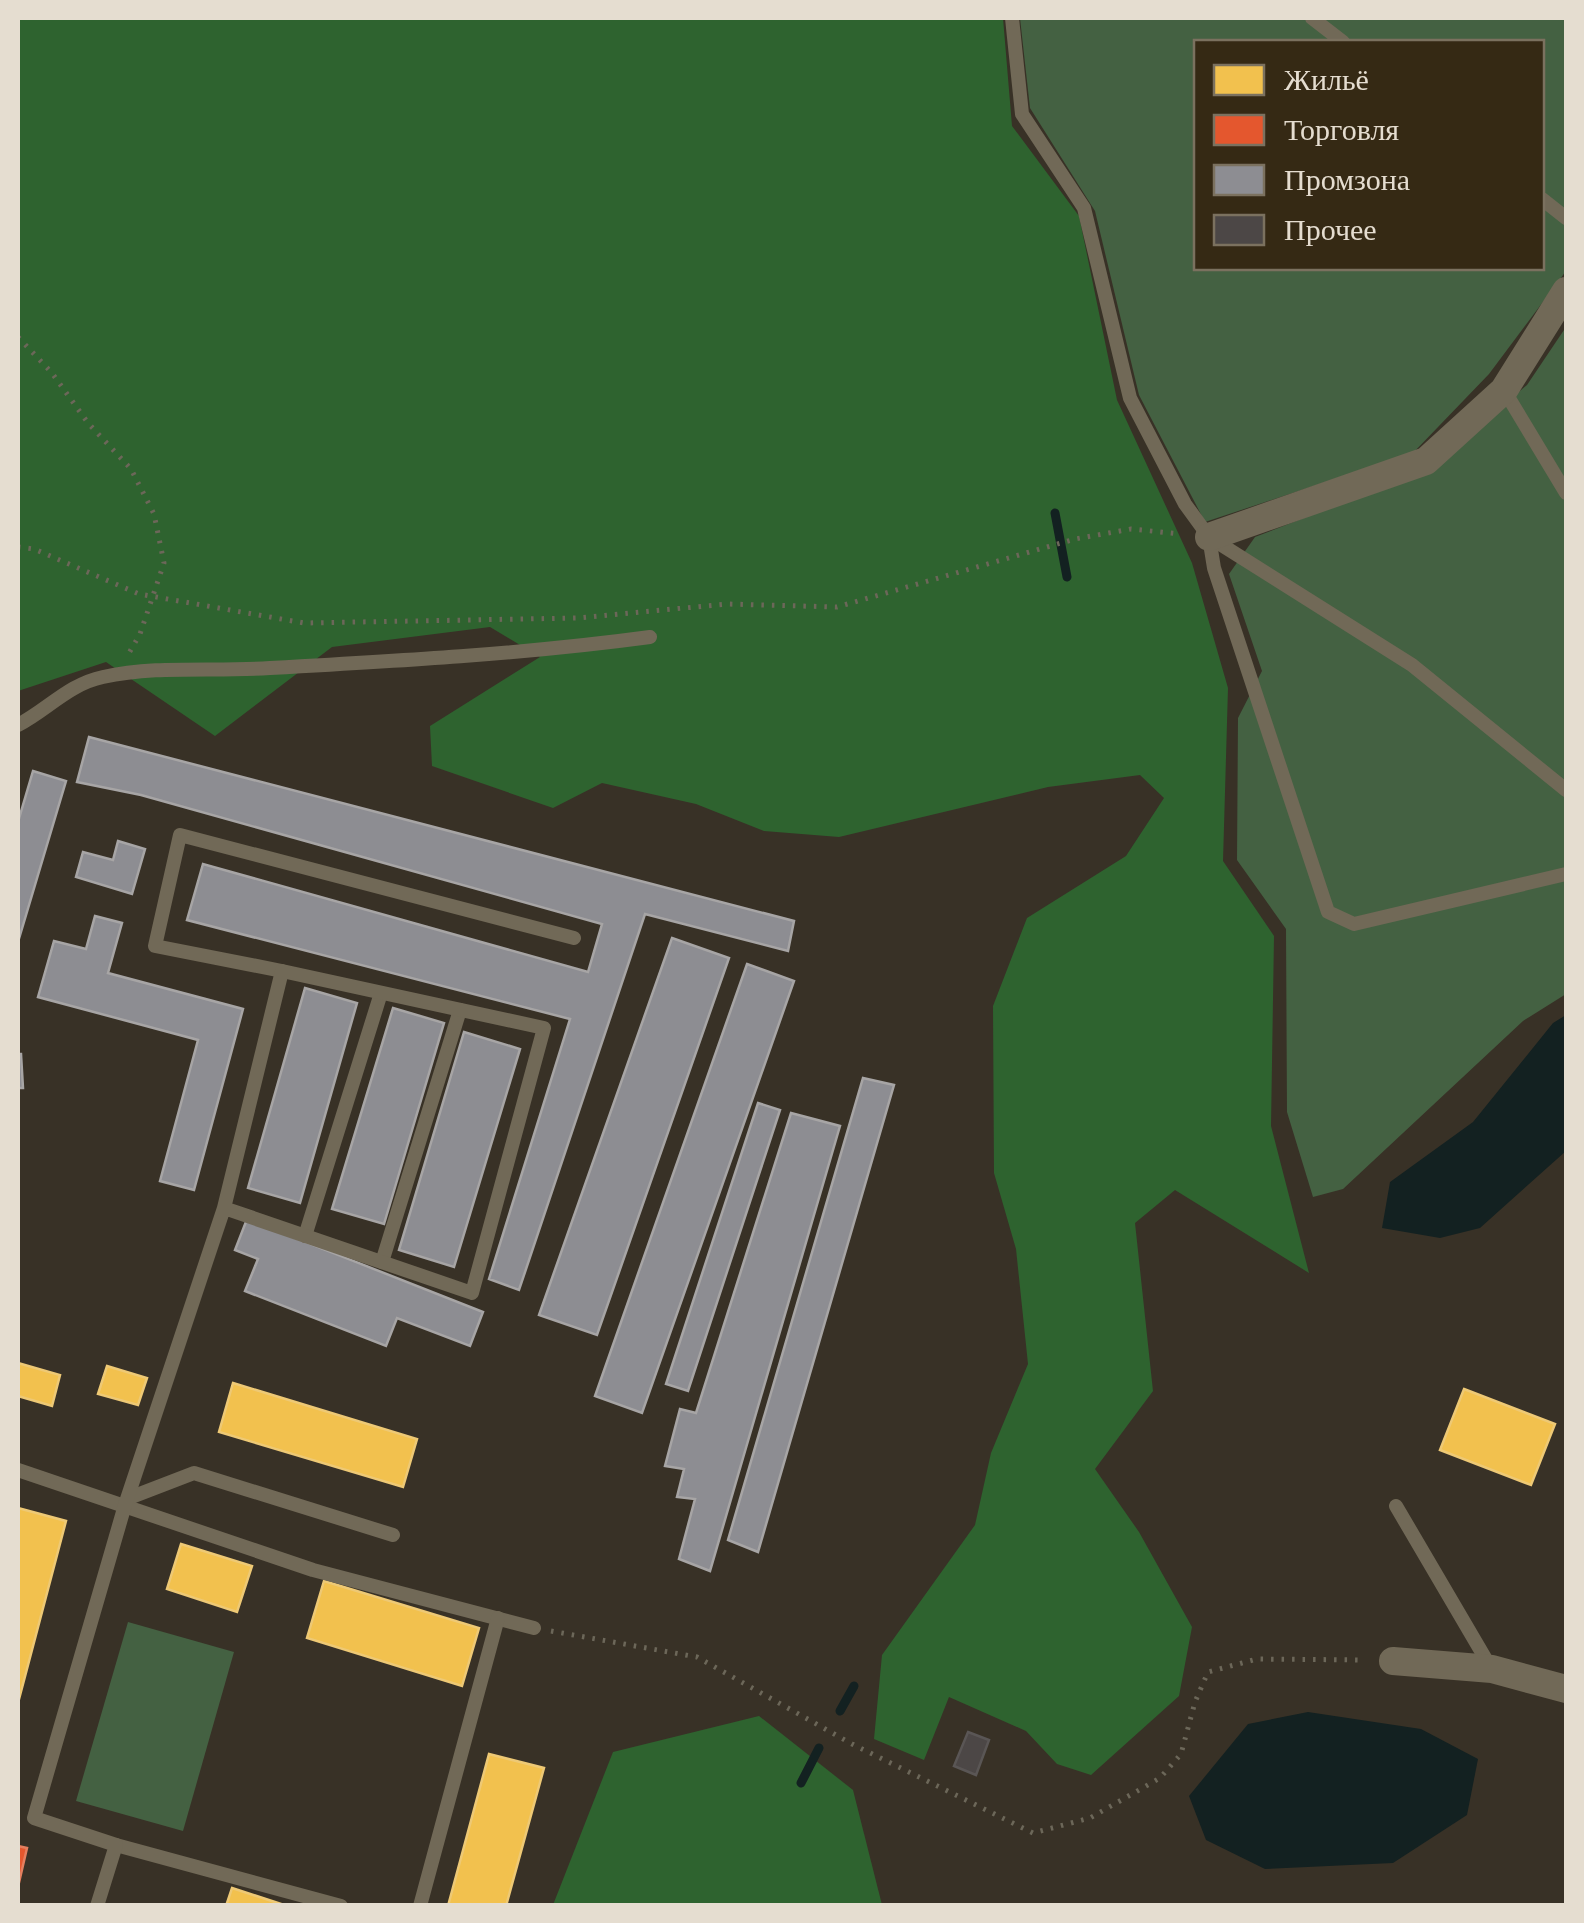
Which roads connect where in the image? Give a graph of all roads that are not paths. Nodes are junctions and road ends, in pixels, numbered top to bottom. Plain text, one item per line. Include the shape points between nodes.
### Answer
1 (1012, 18) edge
2 (1312, 18) edge
3 (1341, 40) edge
4 (1544, 201) edge
5 (1566, 218) edge
6 (1566, 292) edge
7 (1504, 390) junction
8 (1566, 493) edge
9 (1209, 537) junction
10 (650, 637) dead end
11 (18, 725) edge
12 (1566, 790) edge
13 (1566, 874) edge
14 (574, 938) dead end
15 (282, 971) junction
16 (380, 993) junction
17 (460, 1010) junction
18 (224, 1208) junction
19 (305, 1236) junction
20 (382, 1262) junction
21 (18, 1469) edge
22 (127, 1502) junction
23 (1396, 1506) dead end
24 (393, 1535) dead end
25 (498, 1618) junction
26 (534, 1628) road end
27 (1393, 1661) road end
28 (1492, 1669) junction
29 (1566, 1689) edge
30 (116, 1845) junction
31 (97, 1906) edge
32 (340, 1906) edge
33 (420, 1906) edge

1 - 9 lane via 1022,114 1084,208 1130,398
2 - 3 lane
4 - 5 lane
6 - 7 street
7 - 8 lane
7 - 9 street via 1426,460
9 - 12 lane via 1412,665
9 - 13 lane via 1328,912 1354,924
10 - 11 lane via 100,677 71,688
14 - 15 lane via 180,835 155,946
15 - 16 lane
15 - 18 lane
16 - 17 lane
16 - 19 lane
17 - 20 lane
17 - 20 lane via 544,1028 472,1292
18 - 19 lane
18 - 22 lane
19 - 20 lane
21 - 22 lane
22 - 24 lane via 194,1473
22 - 25 lane via 313,1570
22 - 30 lane via 34,1818
23 - 28 lane
25 - 26 lane
25 - 33 lane
27 - 28 street
28 - 29 street
30 - 31 lane
30 - 32 lane

